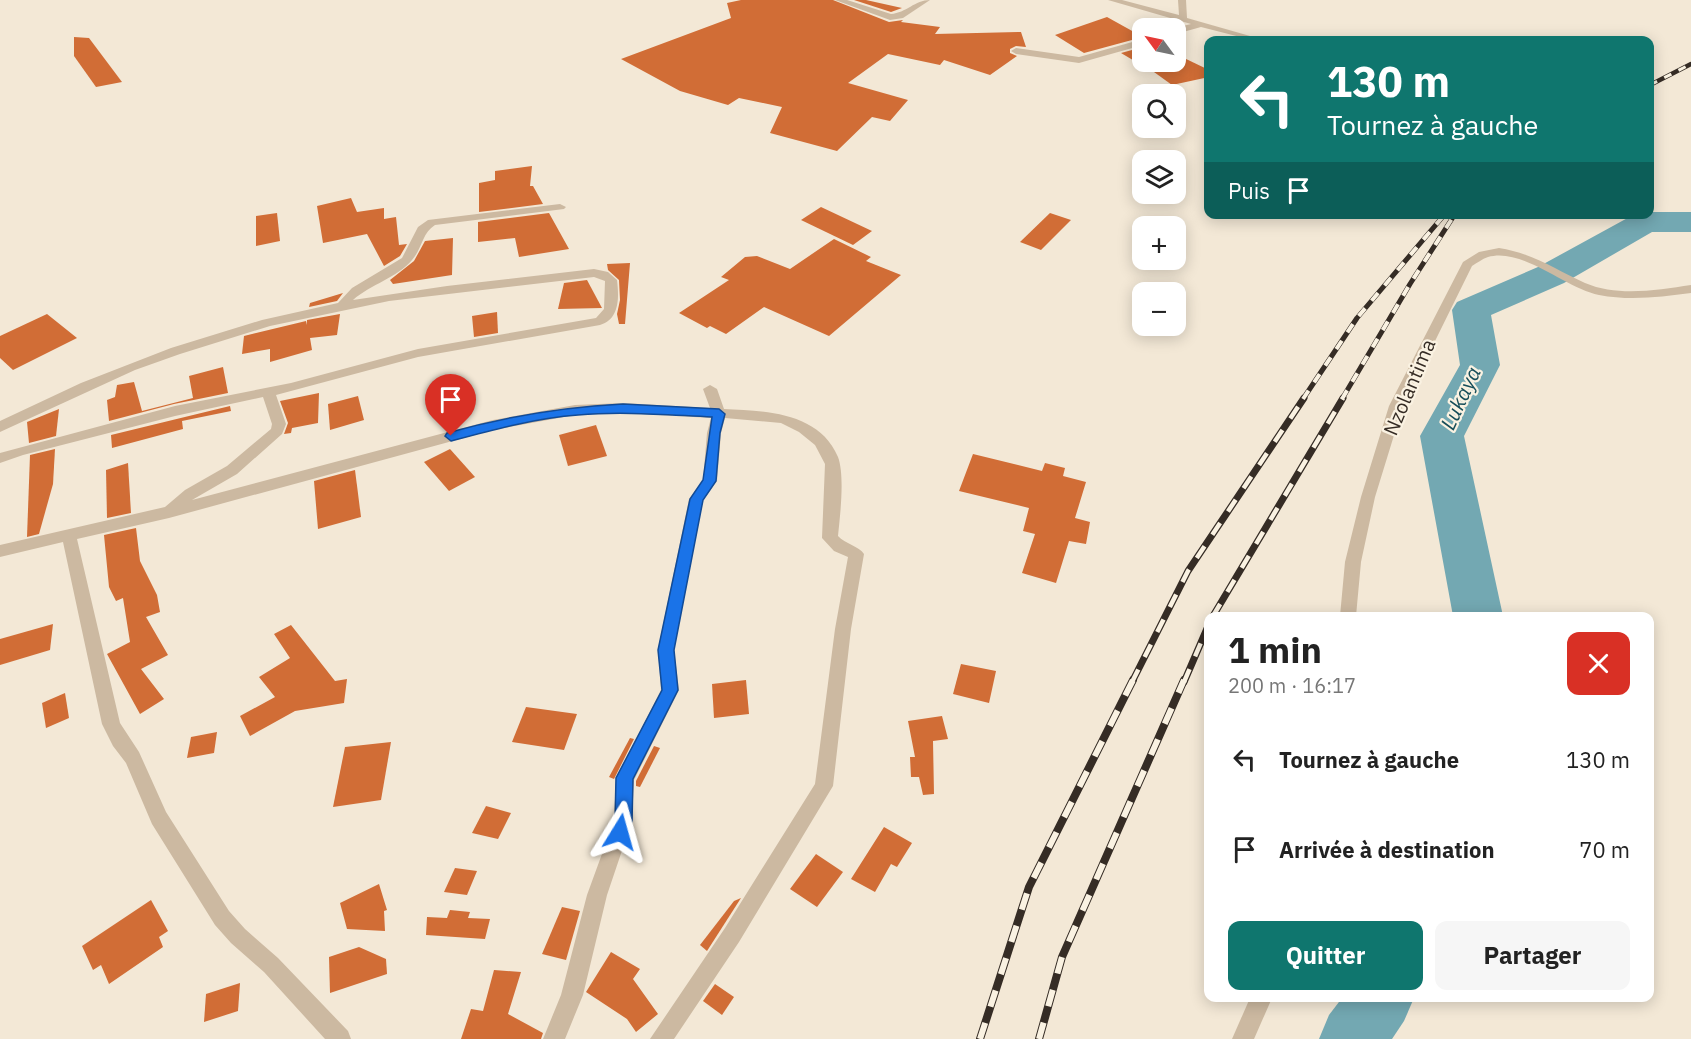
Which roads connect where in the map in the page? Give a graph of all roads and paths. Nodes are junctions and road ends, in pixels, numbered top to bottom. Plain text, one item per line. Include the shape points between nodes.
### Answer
1 (839, 0) edge
2 (926, 0) edge
3 (1112, 0) edge
4 (1182, 0) edge
5 (1182, 18) joint
6 (1186, 19) edge
7 (1200, 24) junction
8 (1186, 28) edge
9 (1245, 36) edge
10 (1132, 45) edge
11 (1016, 51) dead end
12 (560, 207) dead end
13 (1691, 289) edge
14 (342, 306) junction
15 (710, 389) dead end
16 (268, 392) junction
17 (719, 414) junction
18 (0, 427) edge
19 (0, 458) edge
20 (169, 512) junction
21 (69, 535) junction
22 (0, 551) edge
23 (1348, 612) edge
24 (1259, 1002) edge
25 (340, 1039) edge
26 (554, 1039) edge
27 (662, 1039) edge
28 (1243, 1039) edge

1 - 2 street via 890,17 900,16
3 - 5 street
4 - 5 street
6 - 7 street
7 - 8 street
7 - 9 street
10 - 11 street via 1079,60
12 - 14 street via 432,222 419,232 409,257 355,290
13 - 23 street, Nzolantima via 1612,293 1587,289 1510,251 1492,250 1467,264 1396,406 1368,497 1351,574
14 - 16 street via 594,273 608,277 612,288 612,307 600,321 418,353
14 - 18 street via 234,333 151,360
15 - 17 street
16 - 19 street via 175,411
16 - 20 street via 279,424 277,431 232,470 190,494
17 - 20 street via 623,408 531,417
17 - 26 street via 710,481 696,499 666,650 670,690 625,778 623,821 597,895 572,995
17 - 27 street via 771,416 812,432 832,459 830,538 856,554 856,560 843,629 824,786
20 - 21 street
21 - 22 street
21 - 25 street via 111,724 133,758 159,818 222,918
24 - 28 street

